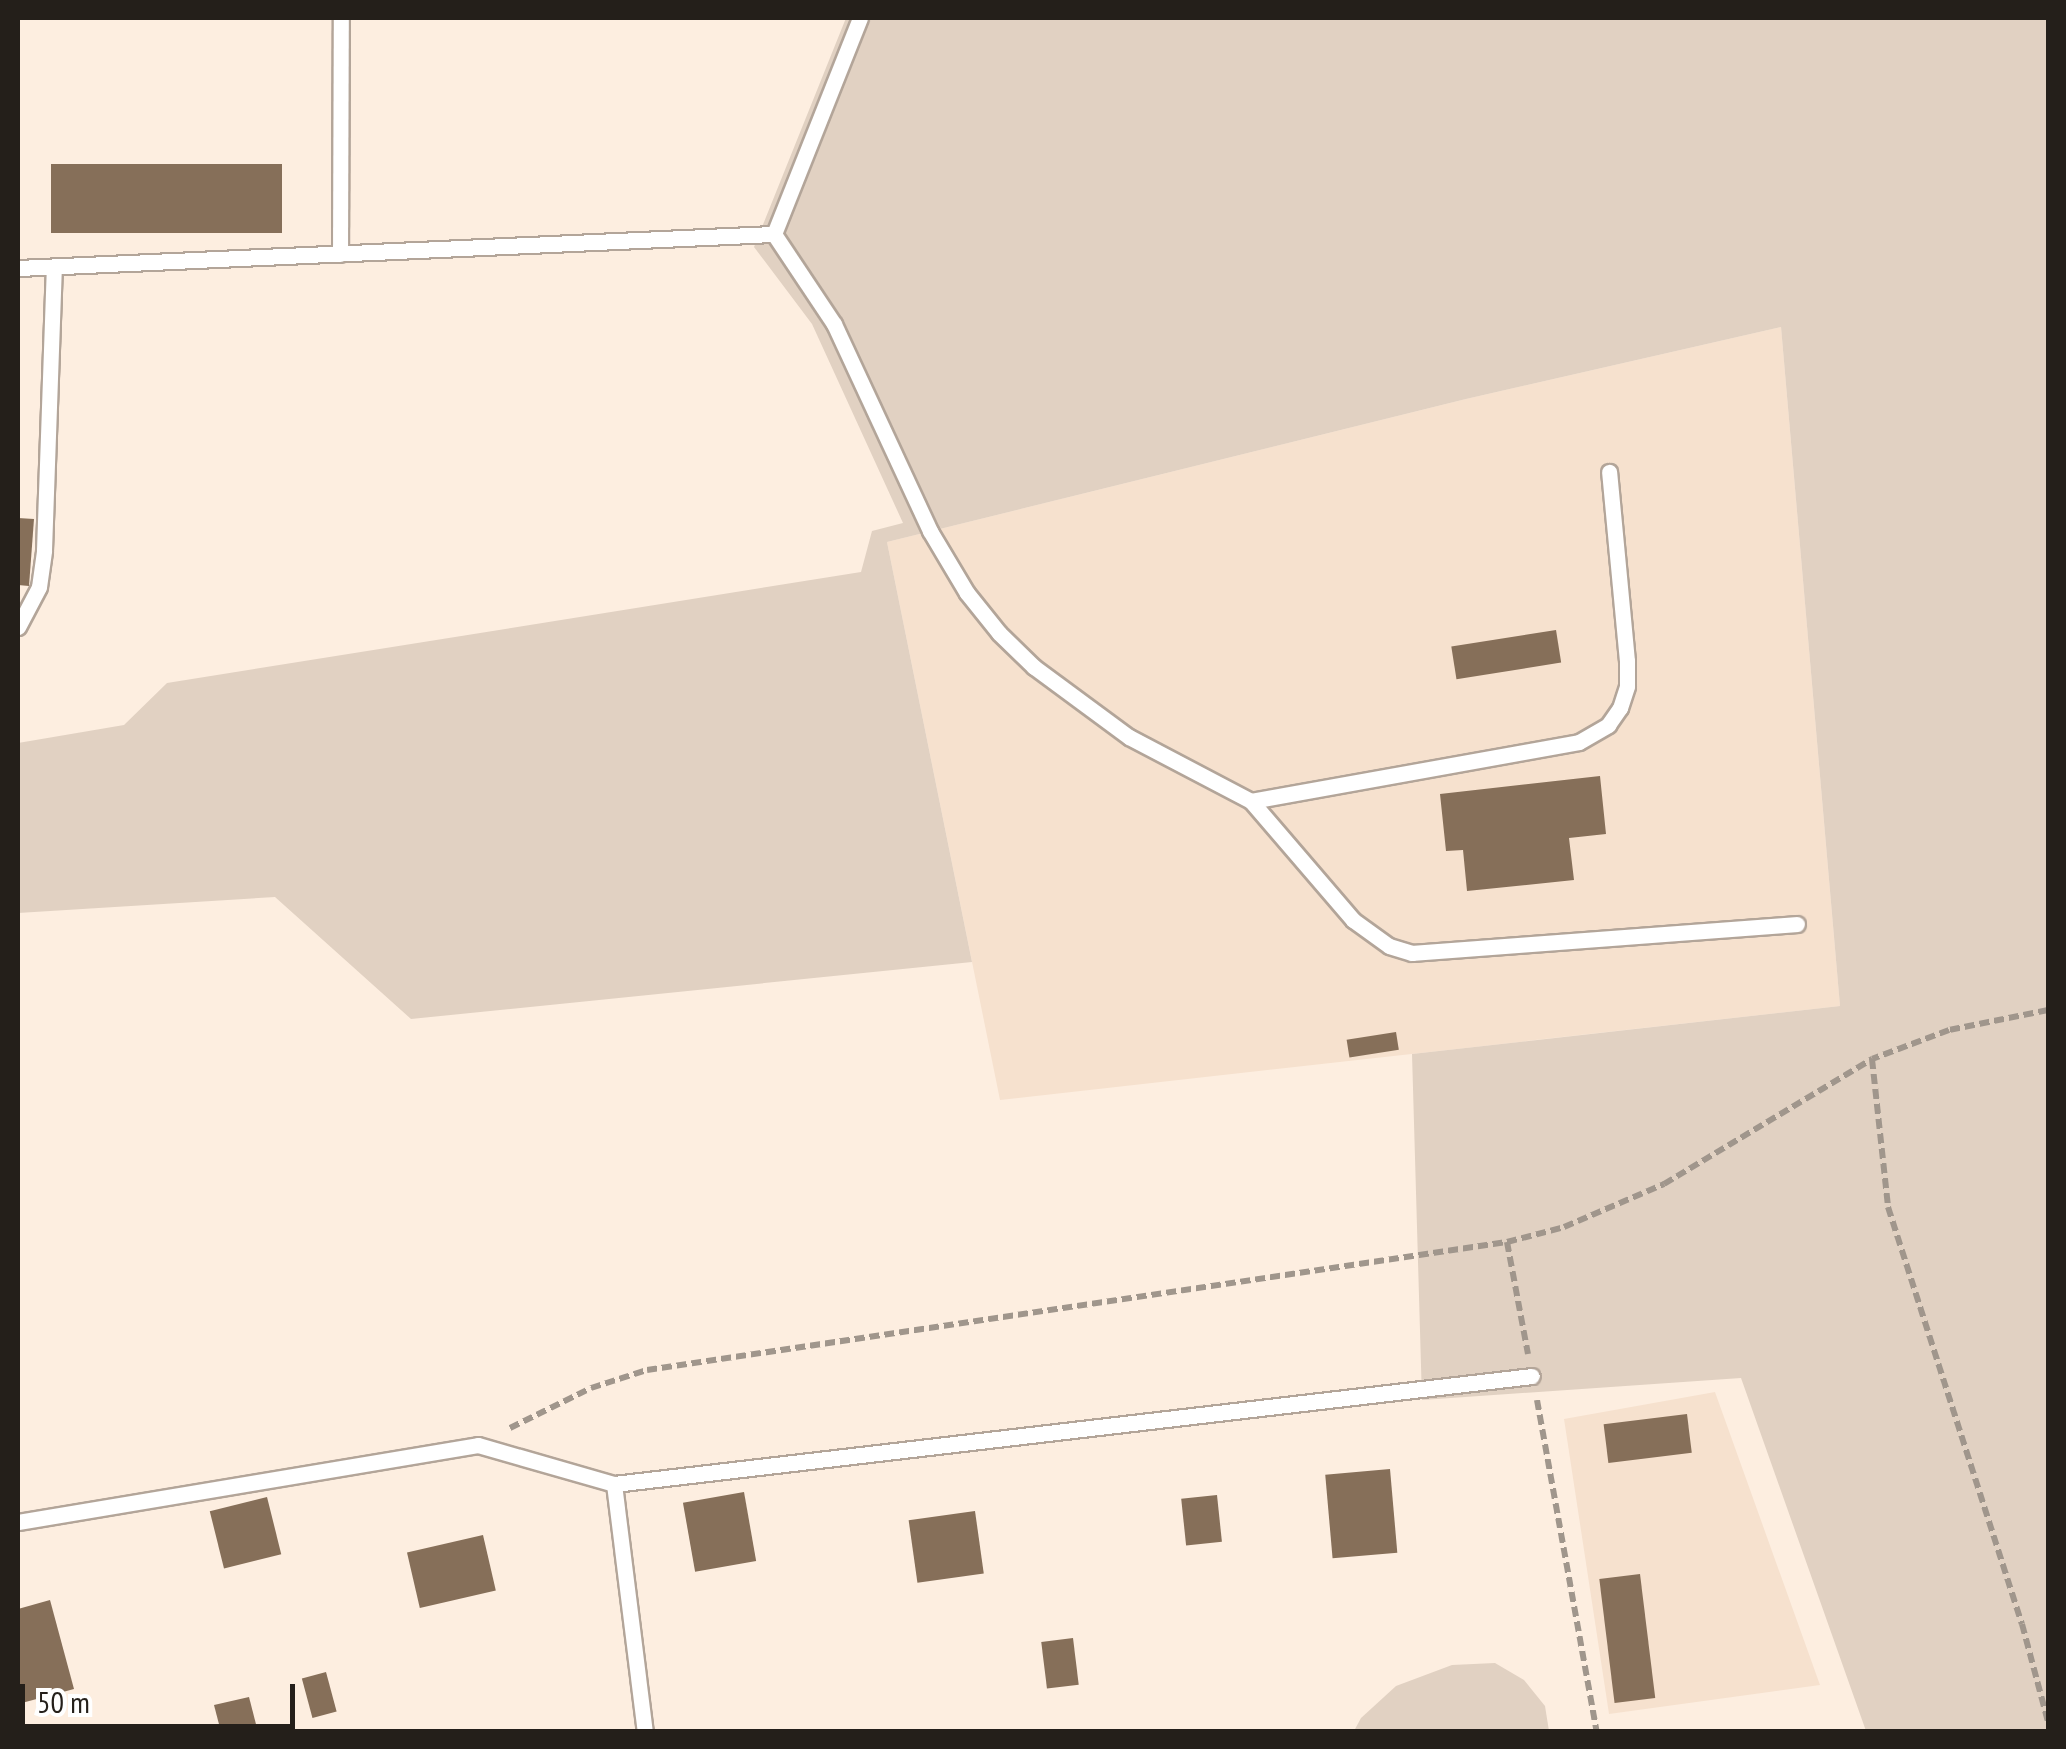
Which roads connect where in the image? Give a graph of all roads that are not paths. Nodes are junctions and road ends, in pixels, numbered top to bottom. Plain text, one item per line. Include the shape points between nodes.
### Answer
1 (341, 18) edge
2 (860, 18) edge
3 (774, 234) junction
4 (340, 254) junction
5 (54, 267) junction
6 (18, 268) edge
7 (1609, 472) dead end
8 (18, 627) edge
9 (1252, 801) junction
10 (1797, 924) dead end
11 (1532, 1376) road end
12 (614, 1484) junction
13 (18, 1522) edge
14 (644, 1732) edge

1 - 4 lane
2 - 3 lane
3 - 4 lane
3 - 9 lane via 834,324 930,530 1000,633 1034,667 1129,737
4 - 5 lane
5 - 6 lane
5 - 8 lane via 44,550 40,587
7 - 9 lane via 1627,661 1620,708 1608,725 1579,742
9 - 10 lane via 1353,920 1389,946 1412,952
11 - 12 lane
12 - 13 lane via 478,1446
12 - 14 lane

